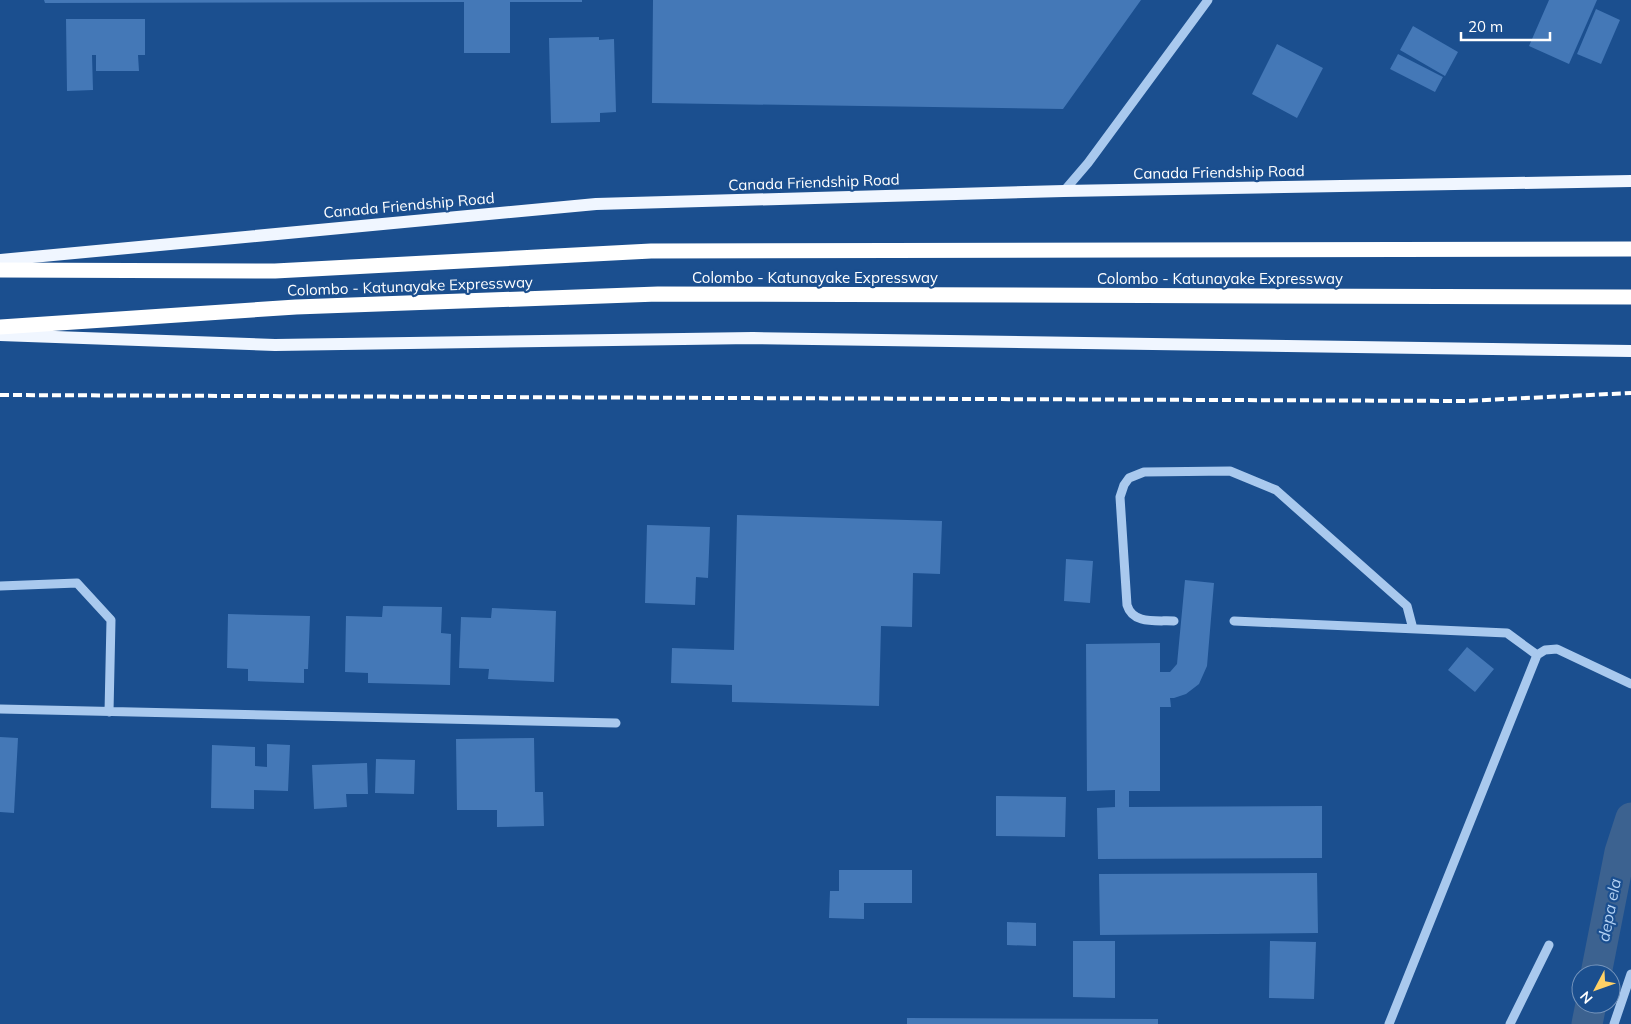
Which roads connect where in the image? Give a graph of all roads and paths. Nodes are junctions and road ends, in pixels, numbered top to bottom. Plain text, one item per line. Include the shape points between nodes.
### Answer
1 (1208, 0) edge
2 (1631, 181) edge
3 (1064, 191) junction
4 (1631, 249) edge
5 (0, 260) edge
6 (0, 270) edge
7 (1631, 297) edge
8 (0, 327) edge
9 (0, 335) edge
10 (1631, 350) edge
11 (0, 586) edge
12 (1234, 620) dead end
13 (1174, 621) dead end
14 (1413, 629) junction
15 (1537, 655) junction
16 (1631, 684) edge
17 (0, 709) edge
18 (109, 712) junction
19 (616, 723) dead end
20 (1549, 945) dead end
21 (1631, 974) edge
22 (1389, 1024) edge
23 (1510, 1024) edge
24 (1614, 1024) edge

1 - 3 street
2 - 3 main road, Canada Friendship Road
3 - 5 main road, Canada Friendship Road via 596,204
4 - 6 highway, Colombo - Katunayake Expressway via 651,251 275,271
7 - 8 highway, Colombo - Katunayake Expressway via 658,294 296,307
9 - 10 main road via 275,345 753,338
11 - 18 street via 78,583 111,620
12 - 14 street
13 - 14 street via 1139,620 1128,610 1122,491 1129,478 1144,472 1230,471 1276,490 1407,606
14 - 15 street via 1507,633
15 - 16 street via 1546,650 1557,650
15 - 22 street
17 - 18 street
18 - 19 street
20 - 23 street
21 - 24 street

